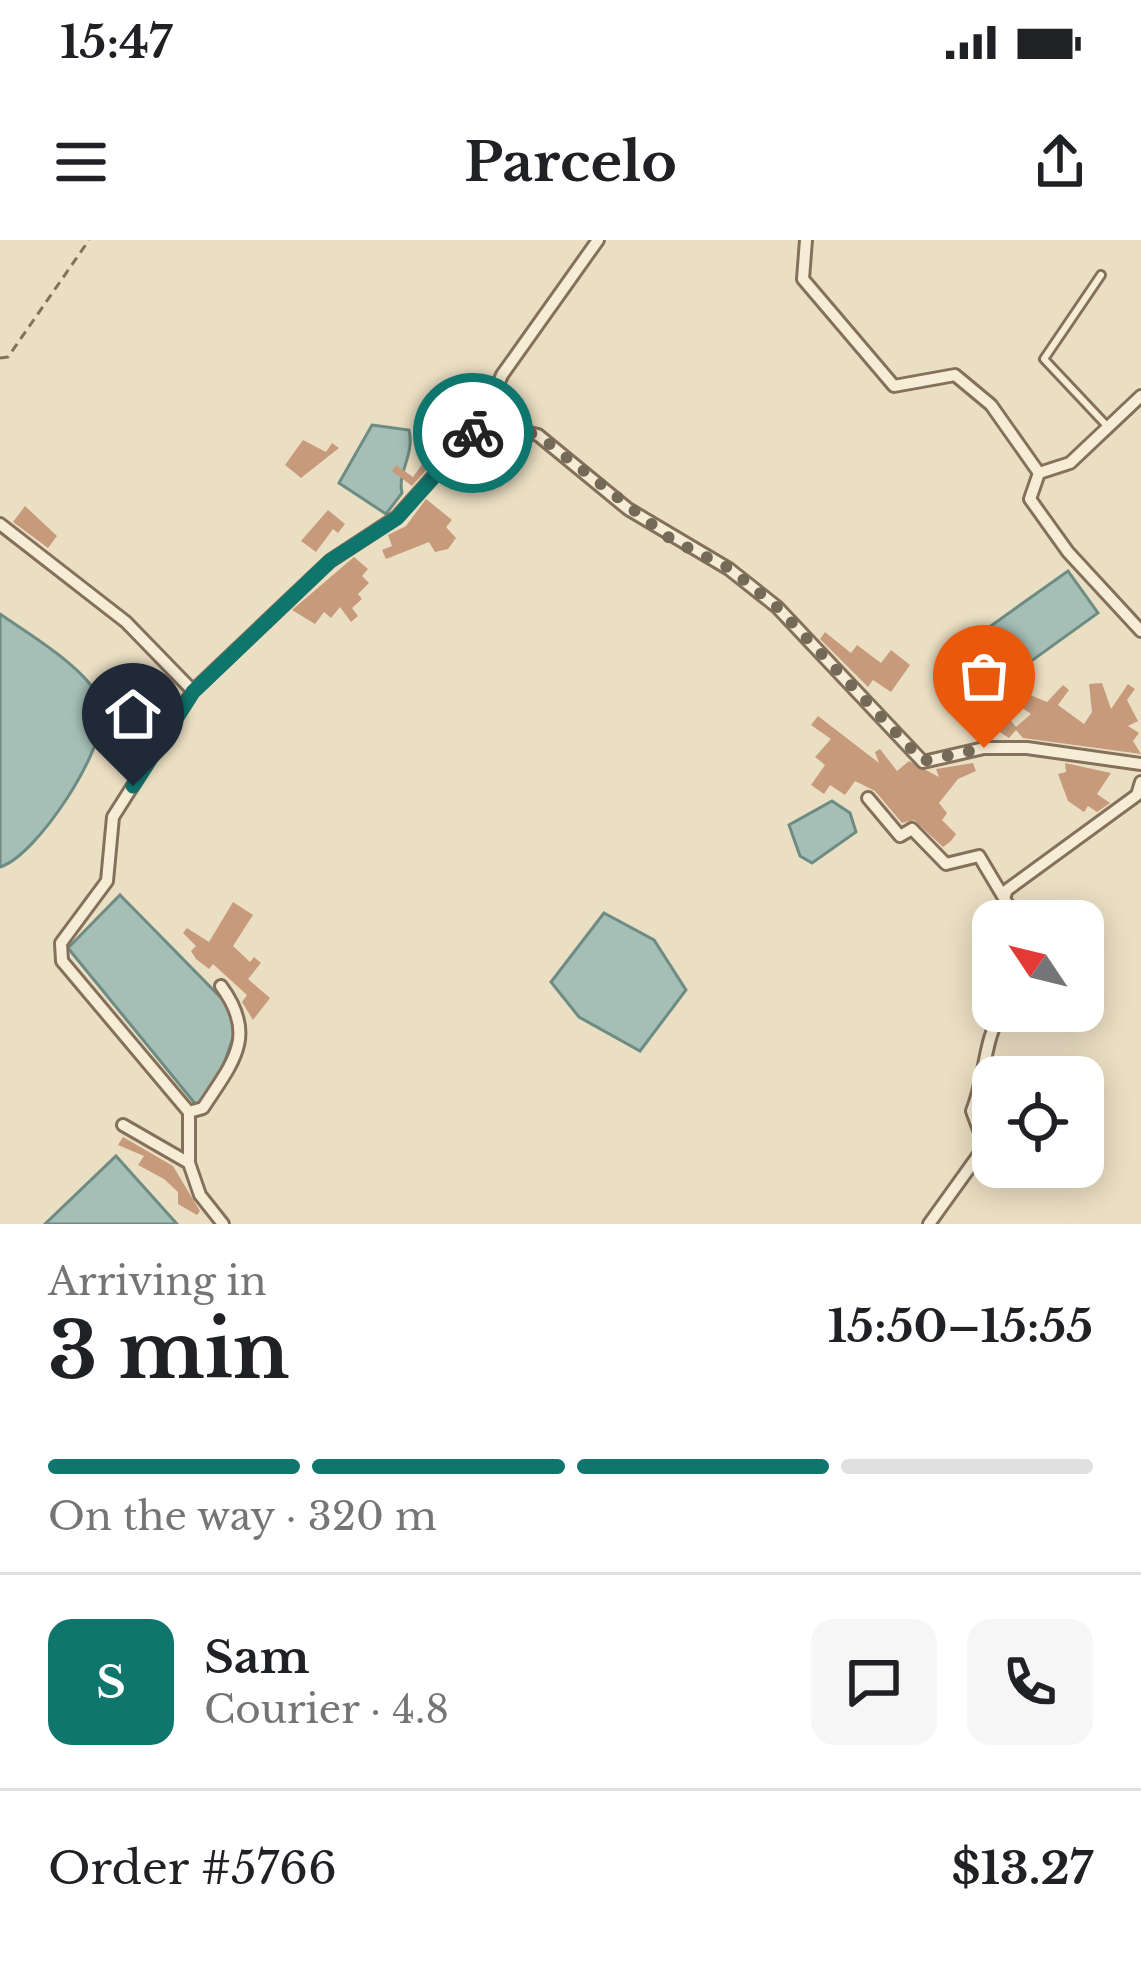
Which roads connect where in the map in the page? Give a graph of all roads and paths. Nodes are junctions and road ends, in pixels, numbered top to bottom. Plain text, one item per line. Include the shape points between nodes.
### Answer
1 (89, 240) edge
2 (598, 240) edge
3 (806, 240) edge
4 (1101, 275) dead end
5 (0, 358) edge
6 (1141, 396) edge
7 (482, 422) junction
8 (1108, 427) junction
9 (1039, 472) junction
10 (0, 524) edge
11 (1141, 632) edge
12 (193, 692) junction
13 (1141, 764) edge
14 (1141, 782) edge
15 (868, 797) dead end
16 (1004, 898) joint
17 (221, 986) dead end
18 (990, 1032) edge
19 (189, 1112) junction
20 (123, 1126) dead end
21 (189, 1162) junction
22 (223, 1224) edge
23 (929, 1224) edge

1 - 5 path
2 - 7 street via 502,375
3 - 9 street via 803,279 894,386 955,375 991,405
4 - 8 lane via 1044,358
6 - 8 street
7 - 12 street via 397,518 330,561
7 - 13 street via 538,435 672,540 729,568 777,607 923,761 1027,748
8 - 9 street via 1070,464
9 - 11 street via 1030,499
10 - 12 street via 126,622
12 - 19 street via 113,817 106,881 61,944 62,961
14 - 16 street via 1137,795
15 - 16 street via 900,836 913,829 946,864 979,856
17 - 19 street via 243,1032 203,1108
18 - 23 street via 987,1074 972,1111 986,1146
19 - 21 street
20 - 21 street
21 - 22 street via 200,1195

